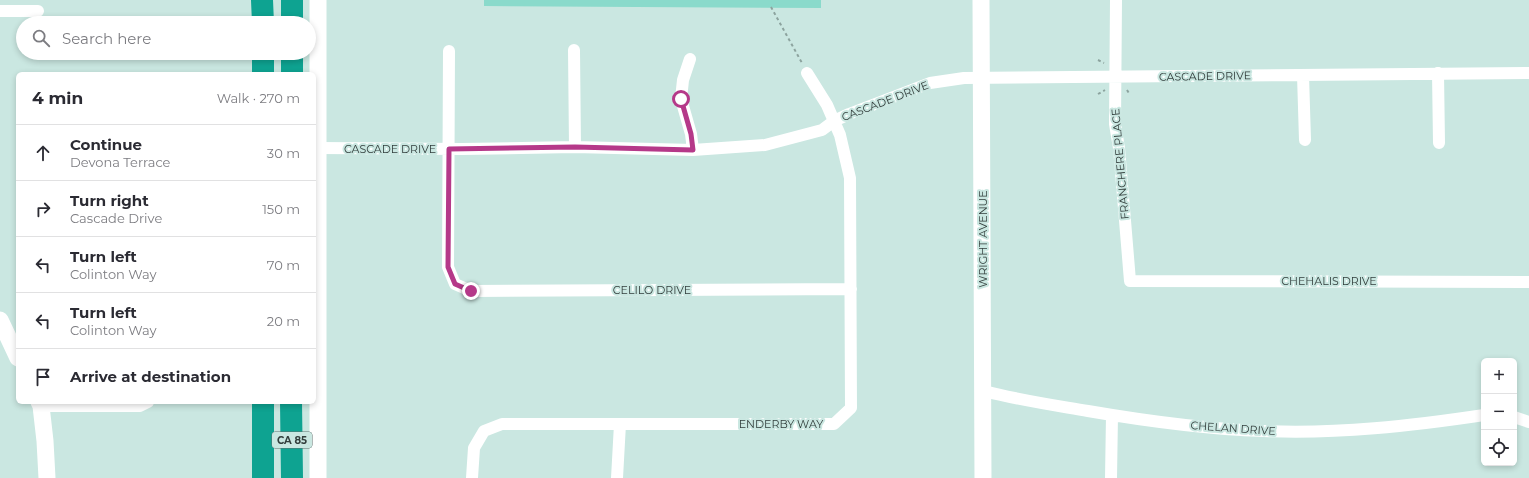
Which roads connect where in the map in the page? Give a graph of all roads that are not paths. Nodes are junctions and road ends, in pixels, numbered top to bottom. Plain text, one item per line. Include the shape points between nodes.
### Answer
1 (318, 0) edge
2 (980, 0) edge
3 (1116, 0) edge
4 (0, 11) edge
5 (38, 11) dead end
6 (574, 50) dead end
7 (449, 51) dead end
8 (690, 59) dead end
9 (263, 60) edge
10 (292, 60) edge
11 (263, 72) edge
12 (292, 72) edge
13 (808, 73) road end
14 (1438, 73) junction
15 (1529, 73) edge
16 (1303, 75) junction
17 (1116, 77) junction
18 (982, 78) junction
19 (834, 121) junction
20 (1305, 140) dead end
21 (1439, 143) dead end
22 (575, 147) junction
23 (319, 148) junction
24 (449, 149) junction
25 (693, 150) junction
26 (1130, 281) joint
27 (1529, 282) edge
28 (851, 289) junction
29 (0, 320) edge
30 (16, 354) edge
31 (984, 391) junction
32 (40, 404) edge
33 (144, 404) edge
34 (263, 404) edge
35 (291, 404) edge
36 (1112, 415) junction
37 (1481, 415) edge
38 (1517, 418) edge
39 (1529, 422) edge
40 (620, 424) junction
41 (47, 478) edge
42 (263, 478) edge
43 (292, 478) edge
44 (318, 478) edge
45 (472, 478) edge
46 (617, 478) edge
47 (983, 478) edge
48 (1111, 478) edge

1 - 23 street
2 - 18 street, WRIGHT AVENUE
3 - 17 street, FRANCHERE PLACE
4 - 5 street
6 - 22 street
7 - 24 street
8 - 25 street via 683,80 681,99
9 - 11 highway
10 - 12 highway
13 - 19 street, ENDERBY WAY
14 - 15 street, CASCADE DRIVE
14 - 16 street, CASCADE DRIVE
14 - 21 street
16 - 17 street, CASCADE DRIVE
16 - 20 street
17 - 18 street, CASCADE DRIVE
17 - 26 street, FRANCHERE PLACE via 1115,124
18 - 19 street, CASCADE DRIVE via 930,83
18 - 31 street, WRIGHT AVENUE
19 - 25 street, CASCADE DRIVE via 822,130 765,145
19 - 28 street, ENDERBY WAY via 850,178
22 - 24 street, CASCADE DRIVE
22 - 25 street, CASCADE DRIVE
23 - 24 street, CASCADE DRIVE
23 - 44 street
24 - 28 street, CELILO DRIVE via 448,267 455,284 471,291
26 - 27 street, CHEHALIS DRIVE
28 - 40 street, ENDERBY WAY via 851,408 834,424
29 - 30 street
31 - 36 street, CHELAN DRIVE
31 - 47 street, WRIGHT AVENUE
32 - 33 street
32 - 41 street
34 - 42 highway, CA 85
35 - 43 highway, CA 85
36 - 37 street, CHELAN DRIVE via 1166,424 1264,431 1380,429
36 - 48 street
38 - 39 street
40 - 45 street, ENDERBY WAY via 502,424 484,431 474,448
40 - 46 street

